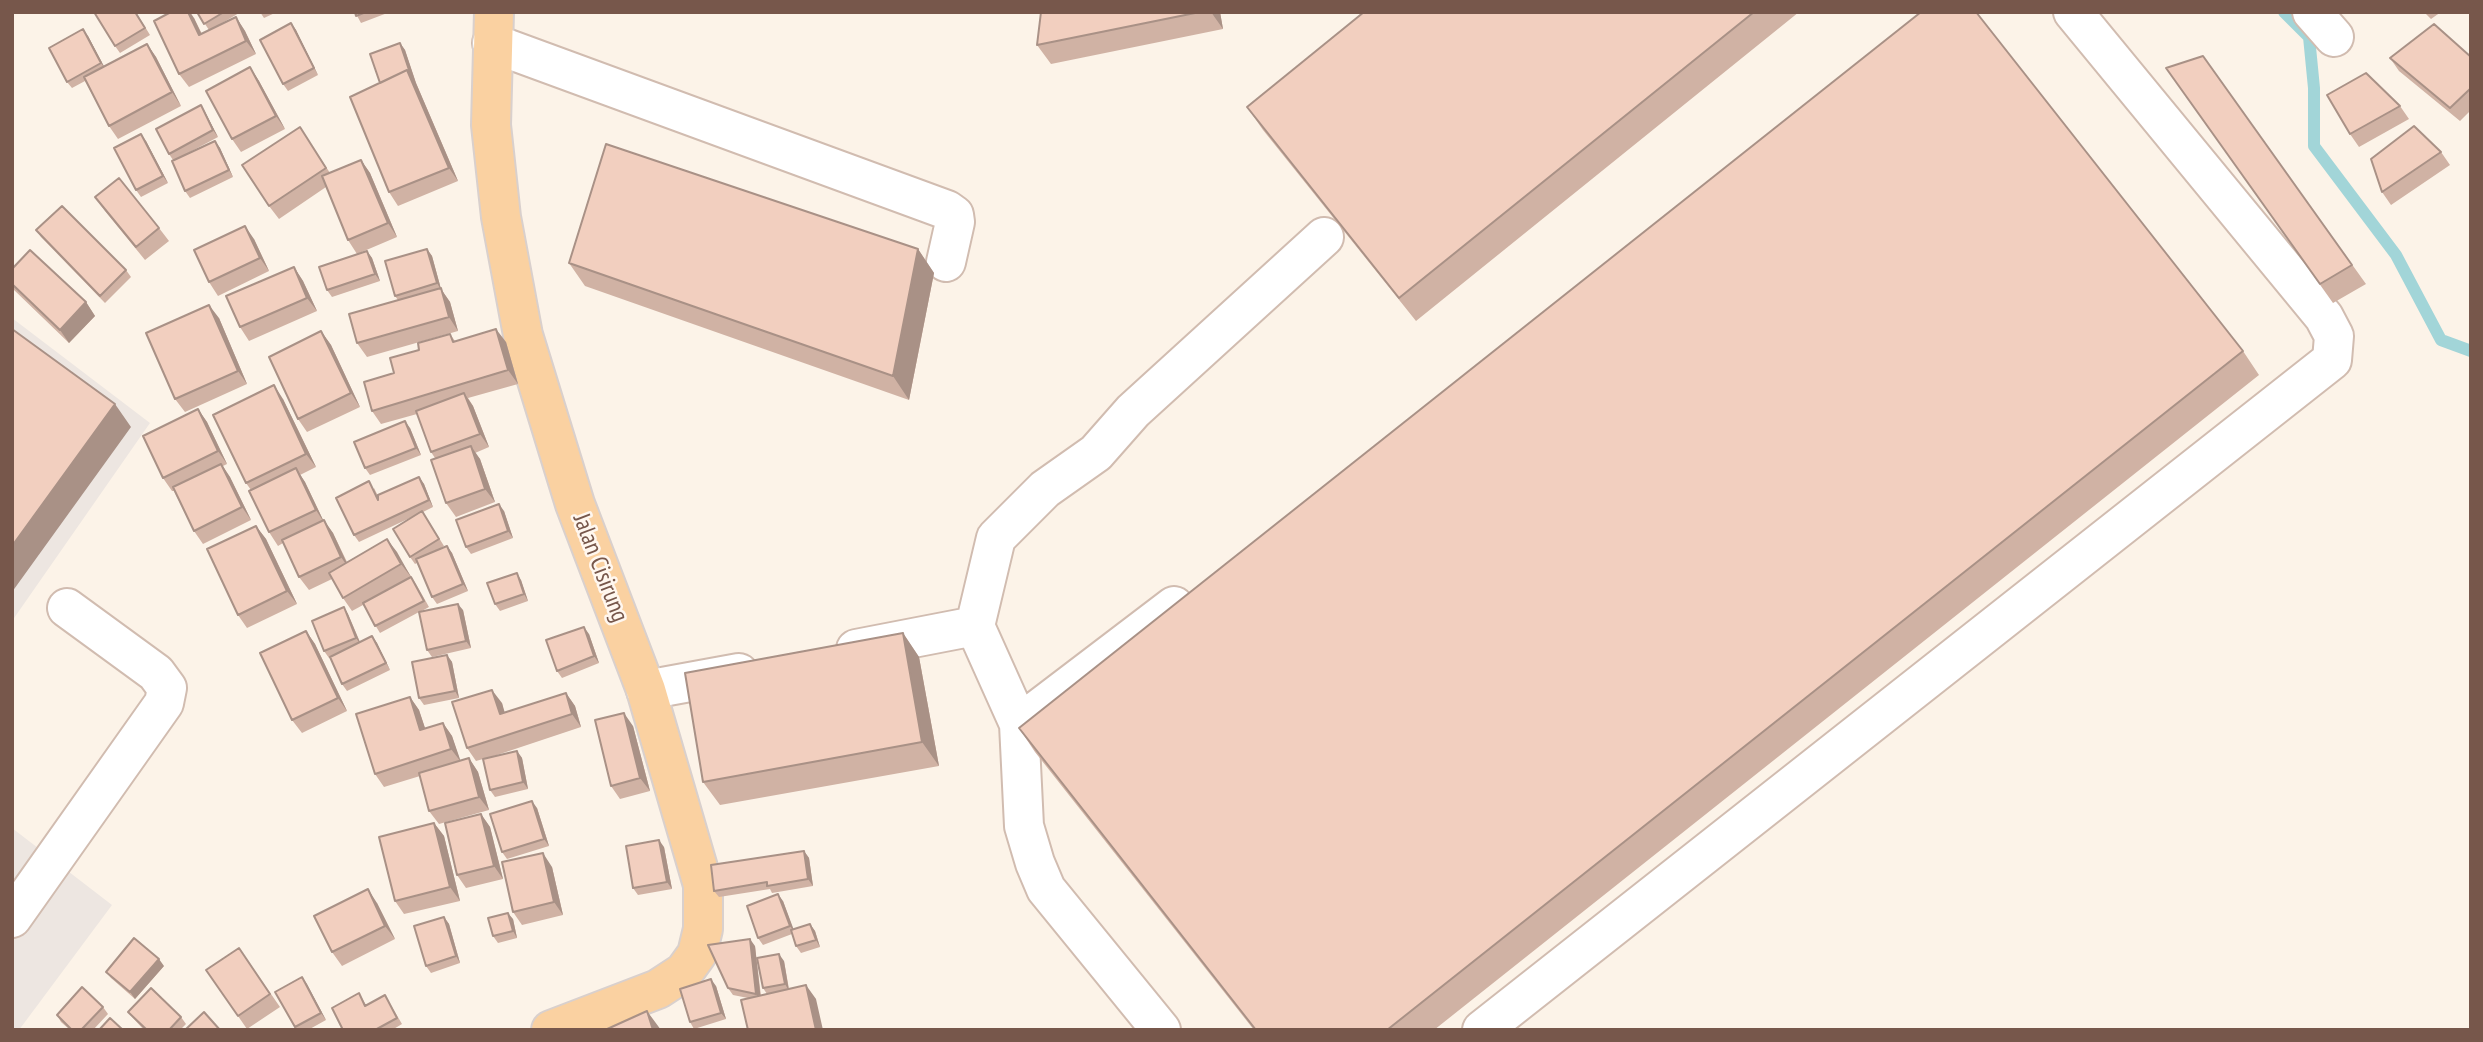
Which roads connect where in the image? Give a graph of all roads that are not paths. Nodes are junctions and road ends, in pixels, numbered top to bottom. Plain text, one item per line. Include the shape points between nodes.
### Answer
1 (2073, 12) edge
2 (493, 28) edge
3 (1324, 236) edge
4 (946, 262) dead end
5 (1206, 582) edge
6 (67, 608) dead end
7 (975, 626) junction
8 (829, 655) edge
9 (775, 666) edge
10 (646, 690) junction
11 (1019, 724) junction
12 (19, 894) edge
13 (551, 1030) edge
14 (1161, 1030) edge
15 (1482, 1030) edge

1 - 15 lane via 2325,317 2334,336 2332,360
2 - 4 lane via 952,212
2 - 10 main road, Jalan Cisirung via 491,125 505,243 523,335 575,504
3 - 7 lane via 1133,411 1096,453 1045,489 996,538
5 - 11 lane
6 - 12 lane via 156,673 166,688 164,704
7 - 8 lane
7 - 11 lane
9 - 10 lane
10 - 13 main road, Jalan Cisirung via 703,885 703,929 697,954 684,972 658,989
11 - 14 lane via 1024,826 1046,889

